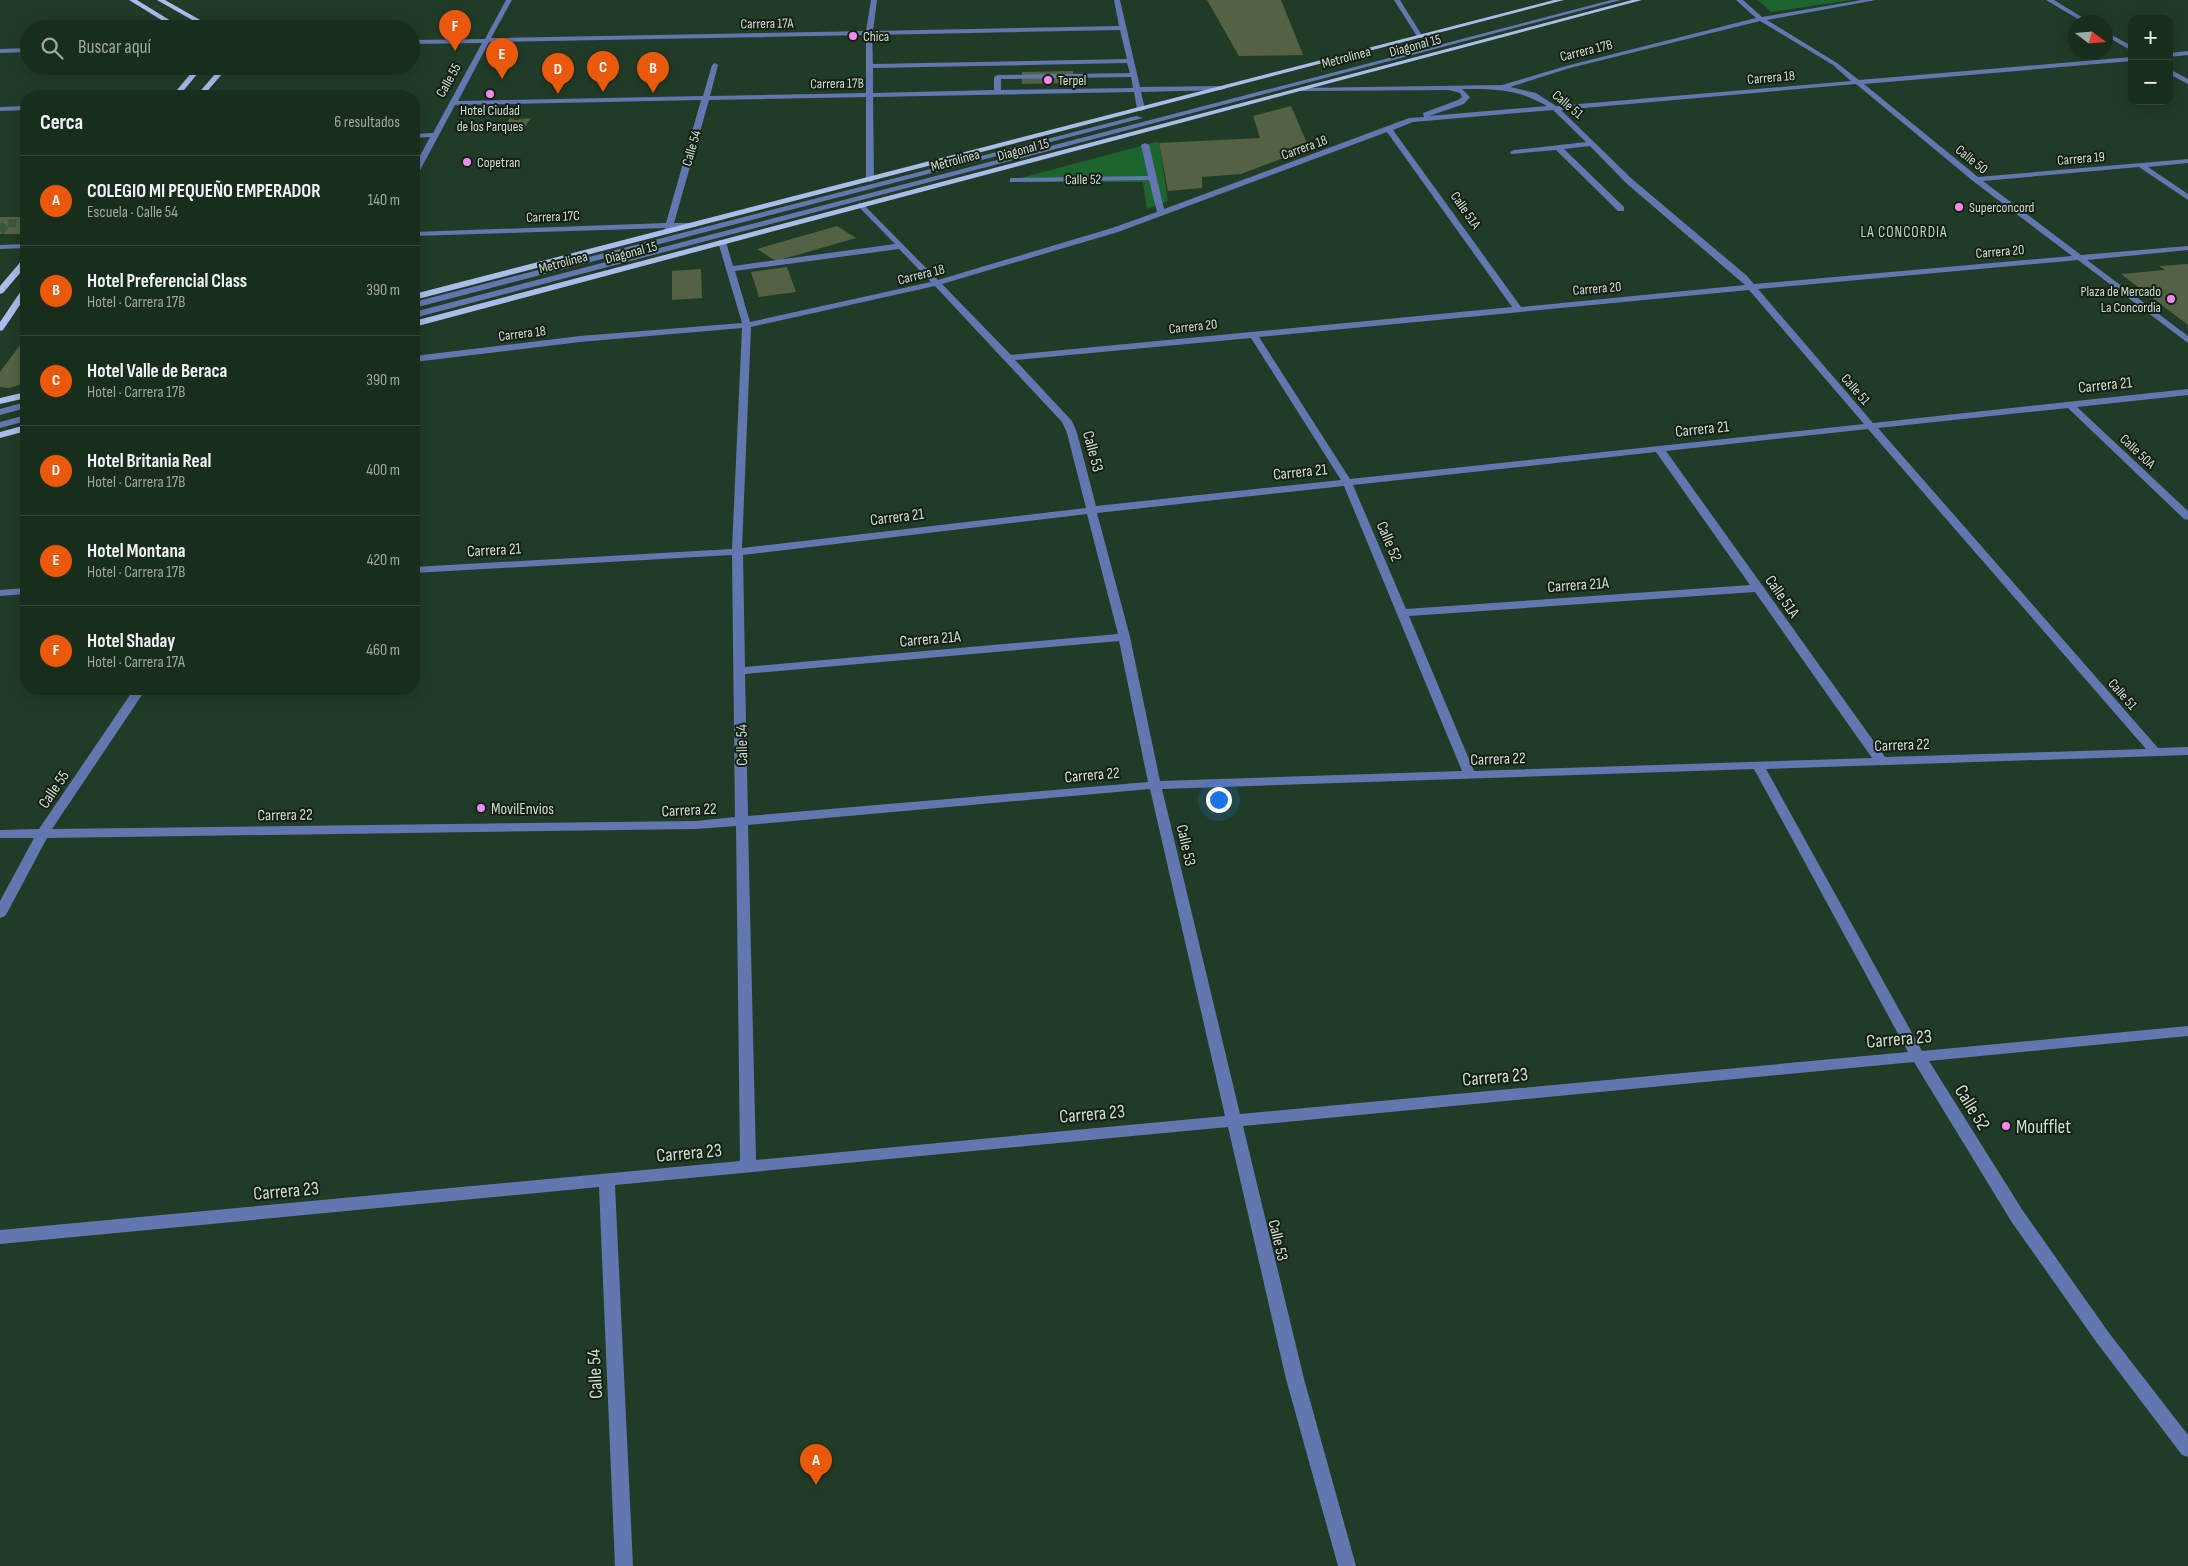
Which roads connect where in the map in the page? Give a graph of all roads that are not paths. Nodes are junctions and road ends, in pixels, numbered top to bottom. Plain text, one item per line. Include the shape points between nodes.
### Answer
1 (132, 0) edge
2 (160, 0) edge
3 (509, 0) edge
4 (874, 0) edge
5 (1117, 0) edge
6 (1397, 0) edge
7 (1561, 0) edge
8 (1586, 0) edge
9 (1618, 0) edge
10 (1639, 0) edge
11 (1739, 0) edge
12 (1873, 0) edge
13 (2049, 0) edge
14 (2075, 15) edge
15 (1760, 19) junction
16 (166, 20) edge
17 (197, 20) edge
18 (1123, 28) junction
19 (869, 33) junction
20 (1420, 37) junction
21 (2113, 38) edge
22 (487, 40) junction
23 (420, 42) edge
24 (2128, 47) edge
25 (20, 50) edge
26 (0, 51) edge
27 (2188, 52) edge
28 (2173, 54) edge
29 (2128, 59) edge
30 (1130, 61) junction
31 (715, 65) dead end
32 (870, 66) junction
33 (2173, 73) edge
34 (194, 75) edge
35 (218, 75) edge
36 (1133, 75) junction
37 (1050, 76) junction
38 (1858, 82) junction
39 (2188, 82) edge
40 (1444, 86) junction
41 (1502, 87) junction
42 (1222, 88) junction
43 (1302, 89) junction
44 (180, 90) edge
45 (204, 90) edge
46 (1137, 90) junction
47 (1050, 92) junction
48 (998, 93) junction
49 (870, 95) junction
50 (706, 98) junction
51 (453, 103) junction
52 (0, 108) edge
53 (20, 108) edge
54 (1555, 108) junction
55 (1141, 110) junction
56 (1412, 120) junction
57 (1389, 129) junction
58 (435, 135) junction
59 (420, 136) edge
60 (1592, 144) junction
61 (1145, 145) dead end
62 (1558, 148) junction
63 (1514, 152) dead end
64 (2188, 161) edge
65 (420, 163) edge
66 (2140, 165) junction
67 (1153, 178) junction
68 (1976, 179) junction
69 (870, 180) junction
70 (1012, 180) dead end
71 (2188, 198) edge
72 (862, 205) junction
73 (1621, 209) dead end
74 (1161, 214) junction
75 (693, 225) joint
76 (668, 229) junction
77 (420, 234) edge
78 (722, 242) junction
79 (20, 246) edge
80 (901, 246) junction
81 (0, 247) edge
82 (2188, 248) edge
83 (2080, 258) junction
84 (20, 268) edge
85 (731, 269) junction
86 (937, 283) junction
87 (1753, 287) junction
88 (0, 291) edge
89 (420, 295) edge
90 (20, 299) edge
91 (420, 303) edge
92 (1518, 309) junction
93 (420, 313) edge
94 (420, 322) edge
95 (747, 325) junction
96 (0, 328) edge
97 (1253, 334) junction
98 (2188, 340) edge
99 (420, 358) edge
100 (1008, 358) junction
101 (2188, 392) edge
102 (20, 396) edge
103 (0, 401) edge
104 (2069, 404) junction
105 (20, 407) edge
106 (0, 412) edge
107 (20, 420) edge
108 (0, 425) edge
109 (1870, 426) junction
110 (20, 430) edge
111 (0, 435) edge
112 (1659, 448) junction
113 (1346, 482) junction
114 (1092, 510) junction
115 (2188, 517) edge
116 (737, 552) junction
117 (420, 570) edge
118 (1758, 588) junction
119 (20, 591) edge
120 (0, 593) edge
121 (1402, 613) junction
122 (1124, 637) junction
123 (740, 671) junction
124 (136, 695) edge
125 (2156, 752) junction
126 (2188, 752) edge
127 (1881, 761) junction
128 (1758, 765) junction
129 (1470, 775) junction
130 (1155, 785) junction
131 (742, 822) junction
132 (43, 833) junction
133 (0, 834) edge
134 (0, 913) edge
135 (2188, 1031) edge
136 (1918, 1056) junction
137 (1233, 1120) junction
138 (748, 1166) junction
139 (607, 1180) junction
140 (0, 1237) edge
141 (2188, 1449) edge
142 (624, 1566) edge
143 (1347, 1566) edge

1 - 16 main road
2 - 17 main road
3 - 22 street, Calle 55
4 - 19 street
5 - 18 street
6 - 20 street
7 - 20 main road, Diagonal 15
8 - 91 street, Metrolínea
9 - 93 street, Metrolínea
10 - 43 main road, Diagonal 15
11 - 15 street, Calle 50
12 - 15 street, Carrera 17B
13 - 14 street
15 - 38 street, Calle 50 via 1824,57
15 - 41 street, Carrera 17B via 1568,67
18 - 19 street, Carrera 17A
18 - 30 street
19 - 22 street, Carrera 17A
19 - 32 street
20 - 42 main road, Diagonal 15
21 - 24 street
22 - 23 street, Carrera 17A
22 - 51 street, Calle 55
25 - 26 street
27 - 28 street
29 - 38 street, Carrera 18
30 - 32 street
30 - 36 street
31 - 50 street, Calle 54
32 - 49 street
33 - 39 street
34 - 44 main road
35 - 45 main road
36 - 37 street
36 - 46 street
37 - 47 street
37 - 48 street via 997,77
38 - 54 street, Carrera 18
38 - 68 street, Calle 50
40 - 41 street, Carrera 17B
40 - 43 street, Carrera 17B
40 - 56 street, Carrera 18 via 1463,92 1466,97 1462,102
41 - 54 street, Calle 51 via 1534,95
42 - 46 street, Carrera 17B
42 - 55 main road, Diagonal 15
43 - 72 main road, Diagonal 15
46 - 47 street, Carrera 17B
46 - 55 street
47 - 48 street, Carrera 17B
48 - 49 street, Carrera 17B
49 - 50 street, Carrera 17B
49 - 69 street
50 - 51 street, Carrera 17B
50 - 76 street, Calle 54
51 - 58 street, Calle 55
52 - 53 street
54 - 56 street, Carrera 18
54 - 60 street, Calle 51
55 - 69 main road, Diagonal 15
56 - 57 street, Carrera 18
57 - 74 street, Carrera 18
57 - 92 street, Calle 51A
58 - 59 street
58 - 65 street, Calle 55
60 - 62 street
60 - 87 street, Calle 51 via 1629,181
61 - 67 street
62 - 63 street
62 - 73 street
64 - 66 street, Carrera 19
66 - 68 street, Carrera 19
66 - 71 street
67 - 70 street, Calle 52
67 - 74 street
68 - 83 street, Calle 50
69 - 75 main road, Diagonal 15
72 - 78 main road, Diagonal 15
72 - 80 street, Calle 53
74 - 86 street, Carrera 18 via 1043,253
75 - 76 street, Carrera 17C
76 - 77 street, Carrera 17C
76 - 89 main road, Diagonal 15
78 - 85 street, Calle 54
78 - 94 main road, Diagonal 15
79 - 81 street
80 - 85 street
80 - 86 street, Calle 53
82 - 83 street, Carrera 20
83 - 87 street, Carrera 20
83 - 98 street, Calle 50
84 - 88 main road
85 - 95 street, Calle 54
86 - 95 street, Carrera 18
86 - 100 street, Calle 53
87 - 92 street, Carrera 20
87 - 109 street, Calle 51
90 - 96 main road
92 - 97 street, Carrera 20
95 - 99 street, Carrera 18 via 546,342
95 - 116 street, Calle 54
97 - 100 street, Carrera 20
97 - 113 street, Calle 52
100 - 114 street, Calle 53 via 1067,421
101 - 104 street, Carrera 21
102 - 103 main road
104 - 109 street, Carrera 21
104 - 115 street, Calle 50A
105 - 106 street
107 - 108 street
109 - 112 street, Carrera 21
109 - 125 street, Calle 51
110 - 111 main road
112 - 113 street, Carrera 21
112 - 118 street, Calle 51A
113 - 114 street, Carrera 21
113 - 121 street, Calle 52
114 - 116 street, Carrera 21
114 - 122 street, Calle 53
116 - 117 street, Carrera 21
116 - 123 street, Calle 54
118 - 121 street, Carrera 21A
118 - 127 street, Calle 51A
119 - 120 street
121 - 129 street, Calle 52
122 - 123 street, Carrera 21A
122 - 130 street, Calle 53
123 - 131 street, Calle 54
124 - 132 street, Calle 55
125 - 126 street, Carrera 22
125 - 127 street, Carrera 22
127 - 128 street, Carrera 22
128 - 129 street, Carrera 22
128 - 136 street, Calle 52
129 - 130 street, Carrera 22
130 - 131 street, Carrera 22
130 - 137 street, Calle 53
131 - 132 street, Carrera 22 via 660,826
131 - 138 street, Calle 54
132 - 133 street, Carrera 22
132 - 134 street, Calle 55
135 - 136 street, Carrera 23
136 - 137 street, Carrera 23
136 - 141 street, Calle 52 via 2023,1224 2103,1338
137 - 138 street, Carrera 23
137 - 143 street, Calle 53 via 1295,1379
138 - 139 street, Carrera 23
139 - 140 street, Carrera 23
139 - 142 street, Calle 54

